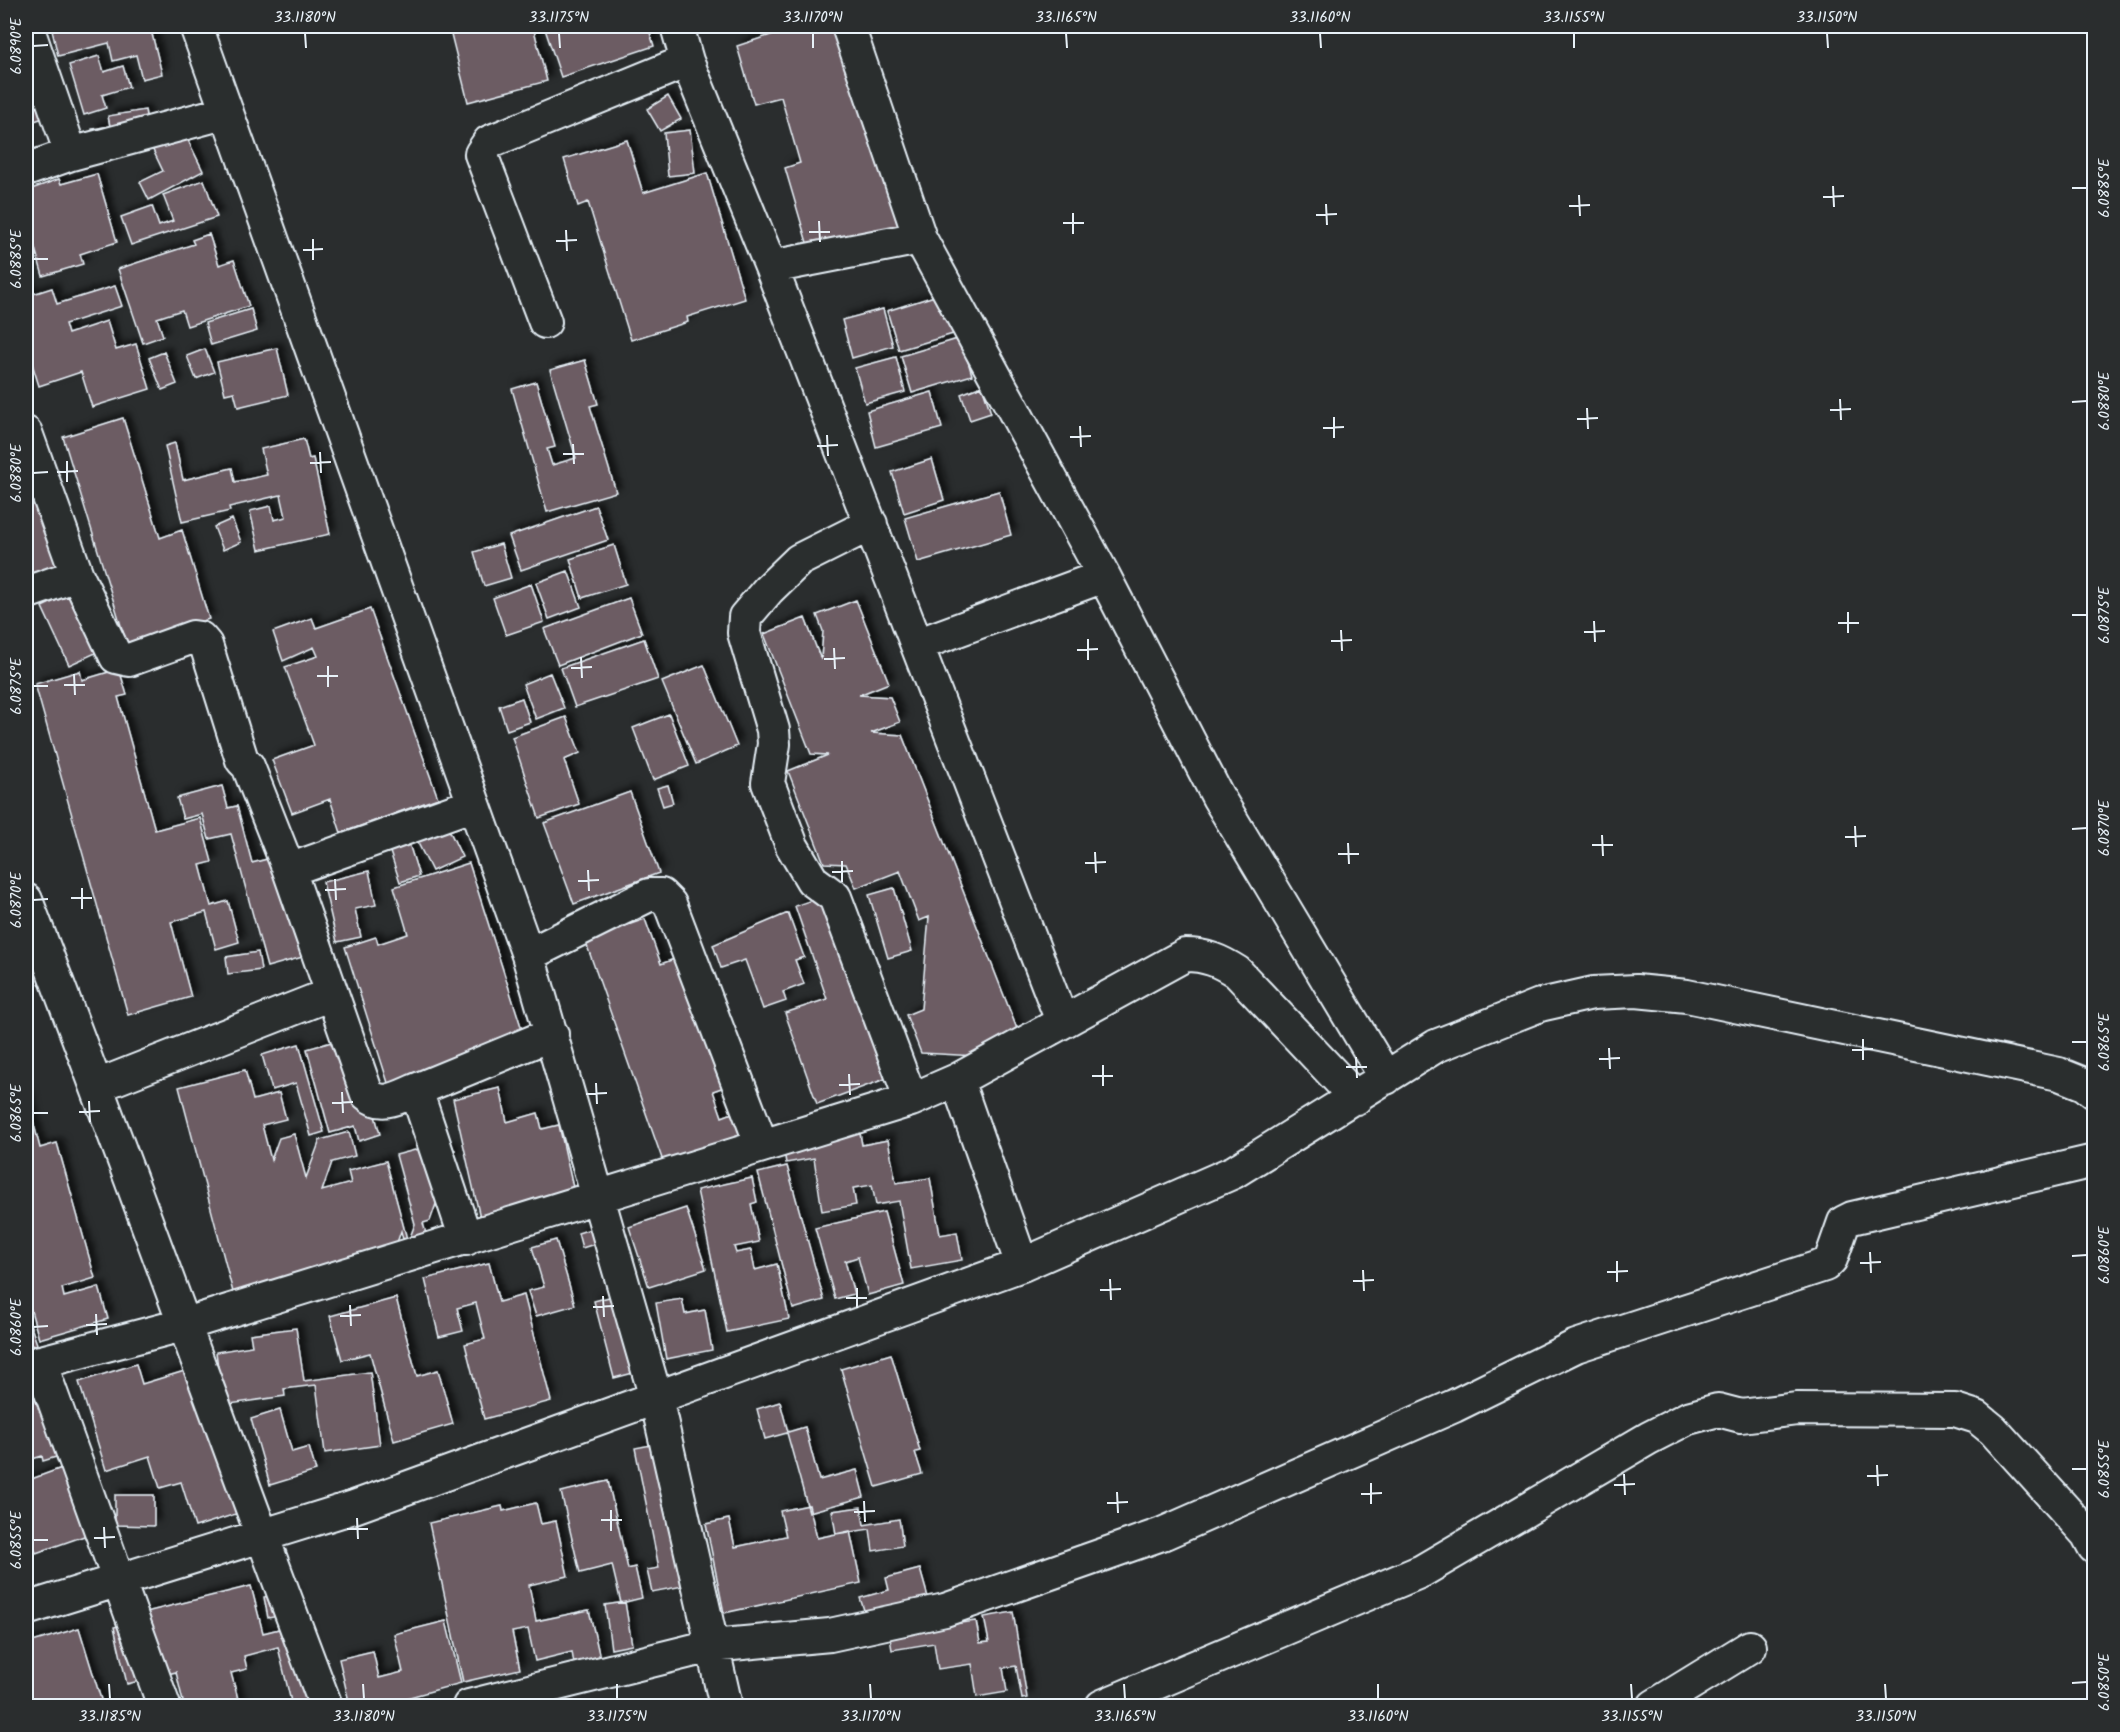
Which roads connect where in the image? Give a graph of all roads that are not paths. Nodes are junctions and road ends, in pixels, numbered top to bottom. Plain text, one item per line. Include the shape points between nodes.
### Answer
1 (27, 26) edge
2 (196, 26) edge
3 (679, 26) edge
4 (848, 26) edge
5 (687, 61) junction
6 (227, 112) junction
7 (71, 154) junction
8 (26, 170) edge
9 (920, 238) junction
10 (771, 267) junction
11 (545, 322) dead end
12 (26, 433) edge
13 (870, 524) junction
14 (77, 575) junction
15 (1104, 576) junction
16 (26, 593) edge
17 (917, 645) junction
18 (474, 804) junction
19 (289, 870) junction
20 (26, 900) edge
21 (528, 955) junction
22 (331, 994) junction
23 (1062, 1022) junction
24 (552, 1034) junction
25 (1386, 1078) junction
26 (957, 1080) junction
27 (97, 1086) junction
28 (416, 1090) junction
29 (2094, 1092) edge
30 (1356, 1098) junction
31 (911, 1100) junction
32 (762, 1146) junction
33 (2094, 1161) edge
34 (597, 1199) junction
35 (466, 1239) junction
36 (1022, 1265) junction
37 (186, 1324) junction
38 (33, 1364) edge
39 (657, 1398) junction
40 (262, 1538) junction
41 (2094, 1547) edge
42 (116, 1581) junction
43 (26, 1609) edge
44 (711, 1646) junction
45 (1750, 1647) dead end
46 (164, 1707) edge
47 (326, 1707) edge
48 (469, 1707) edge
49 (726, 1707) edge
50 (1102, 1707) edge
51 (1654, 1707) edge

1 - 7 street
2 - 6 street
3 - 5 street
4 - 9 street
5 - 10 street
5 - 11 street via 483,147 481,154
6 - 7 street
6 - 18 street
7 - 8 street
9 - 10 street
9 - 15 street
10 - 13 street
12 - 14 street
13 - 17 street
13 - 31 street via 799,560 745,617 744,633 773,730 768,783 792,846 812,880 835,897
14 - 16 street
14 - 19 street via 116,657 129,660 193,637 206,645 242,760 248,766
15 - 17 street
15 - 25 street via 1218,796
17 - 23 street
18 - 19 street
18 - 21 street
19 - 22 street
20 - 27 street
21 - 24 street
21 - 32 street via 649,895 661,895 670,904
22 - 27 street
22 - 28 street via 367,1094 382,1102
23 - 26 street
23 - 30 street via 1185,955 1202,955 1237,972
24 - 28 street
24 - 34 street
25 - 29 street via 1436,1046 1540,1005 1593,993 1636,991 1727,1004 2059,1074
25 - 30 street
26 - 31 street
26 - 36 street
27 - 37 street
28 - 35 street
30 - 36 street via 1234,1172
31 - 32 street
32 - 34 street
33 - 44 street via 1852,1218 1844,1222 1831,1259 1825,1265 1576,1346 1433,1416 1162,1534 945,1610 830,1635
34 - 35 street
34 - 39 street
35 - 37 street
36 - 39 street
37 - 38 street
37 - 40 street
38 - 42 street
39 - 40 street
39 - 44 street
40 - 42 street
40 - 47 street
41 - 50 street via 2087,1534 1977,1417 1955,1410 1797,1409 1741,1416 1718,1410 1688,1418 1649,1438 1422,1571
42 - 43 street
42 - 46 street
44 - 48 street
44 - 49 street
45 - 51 street

